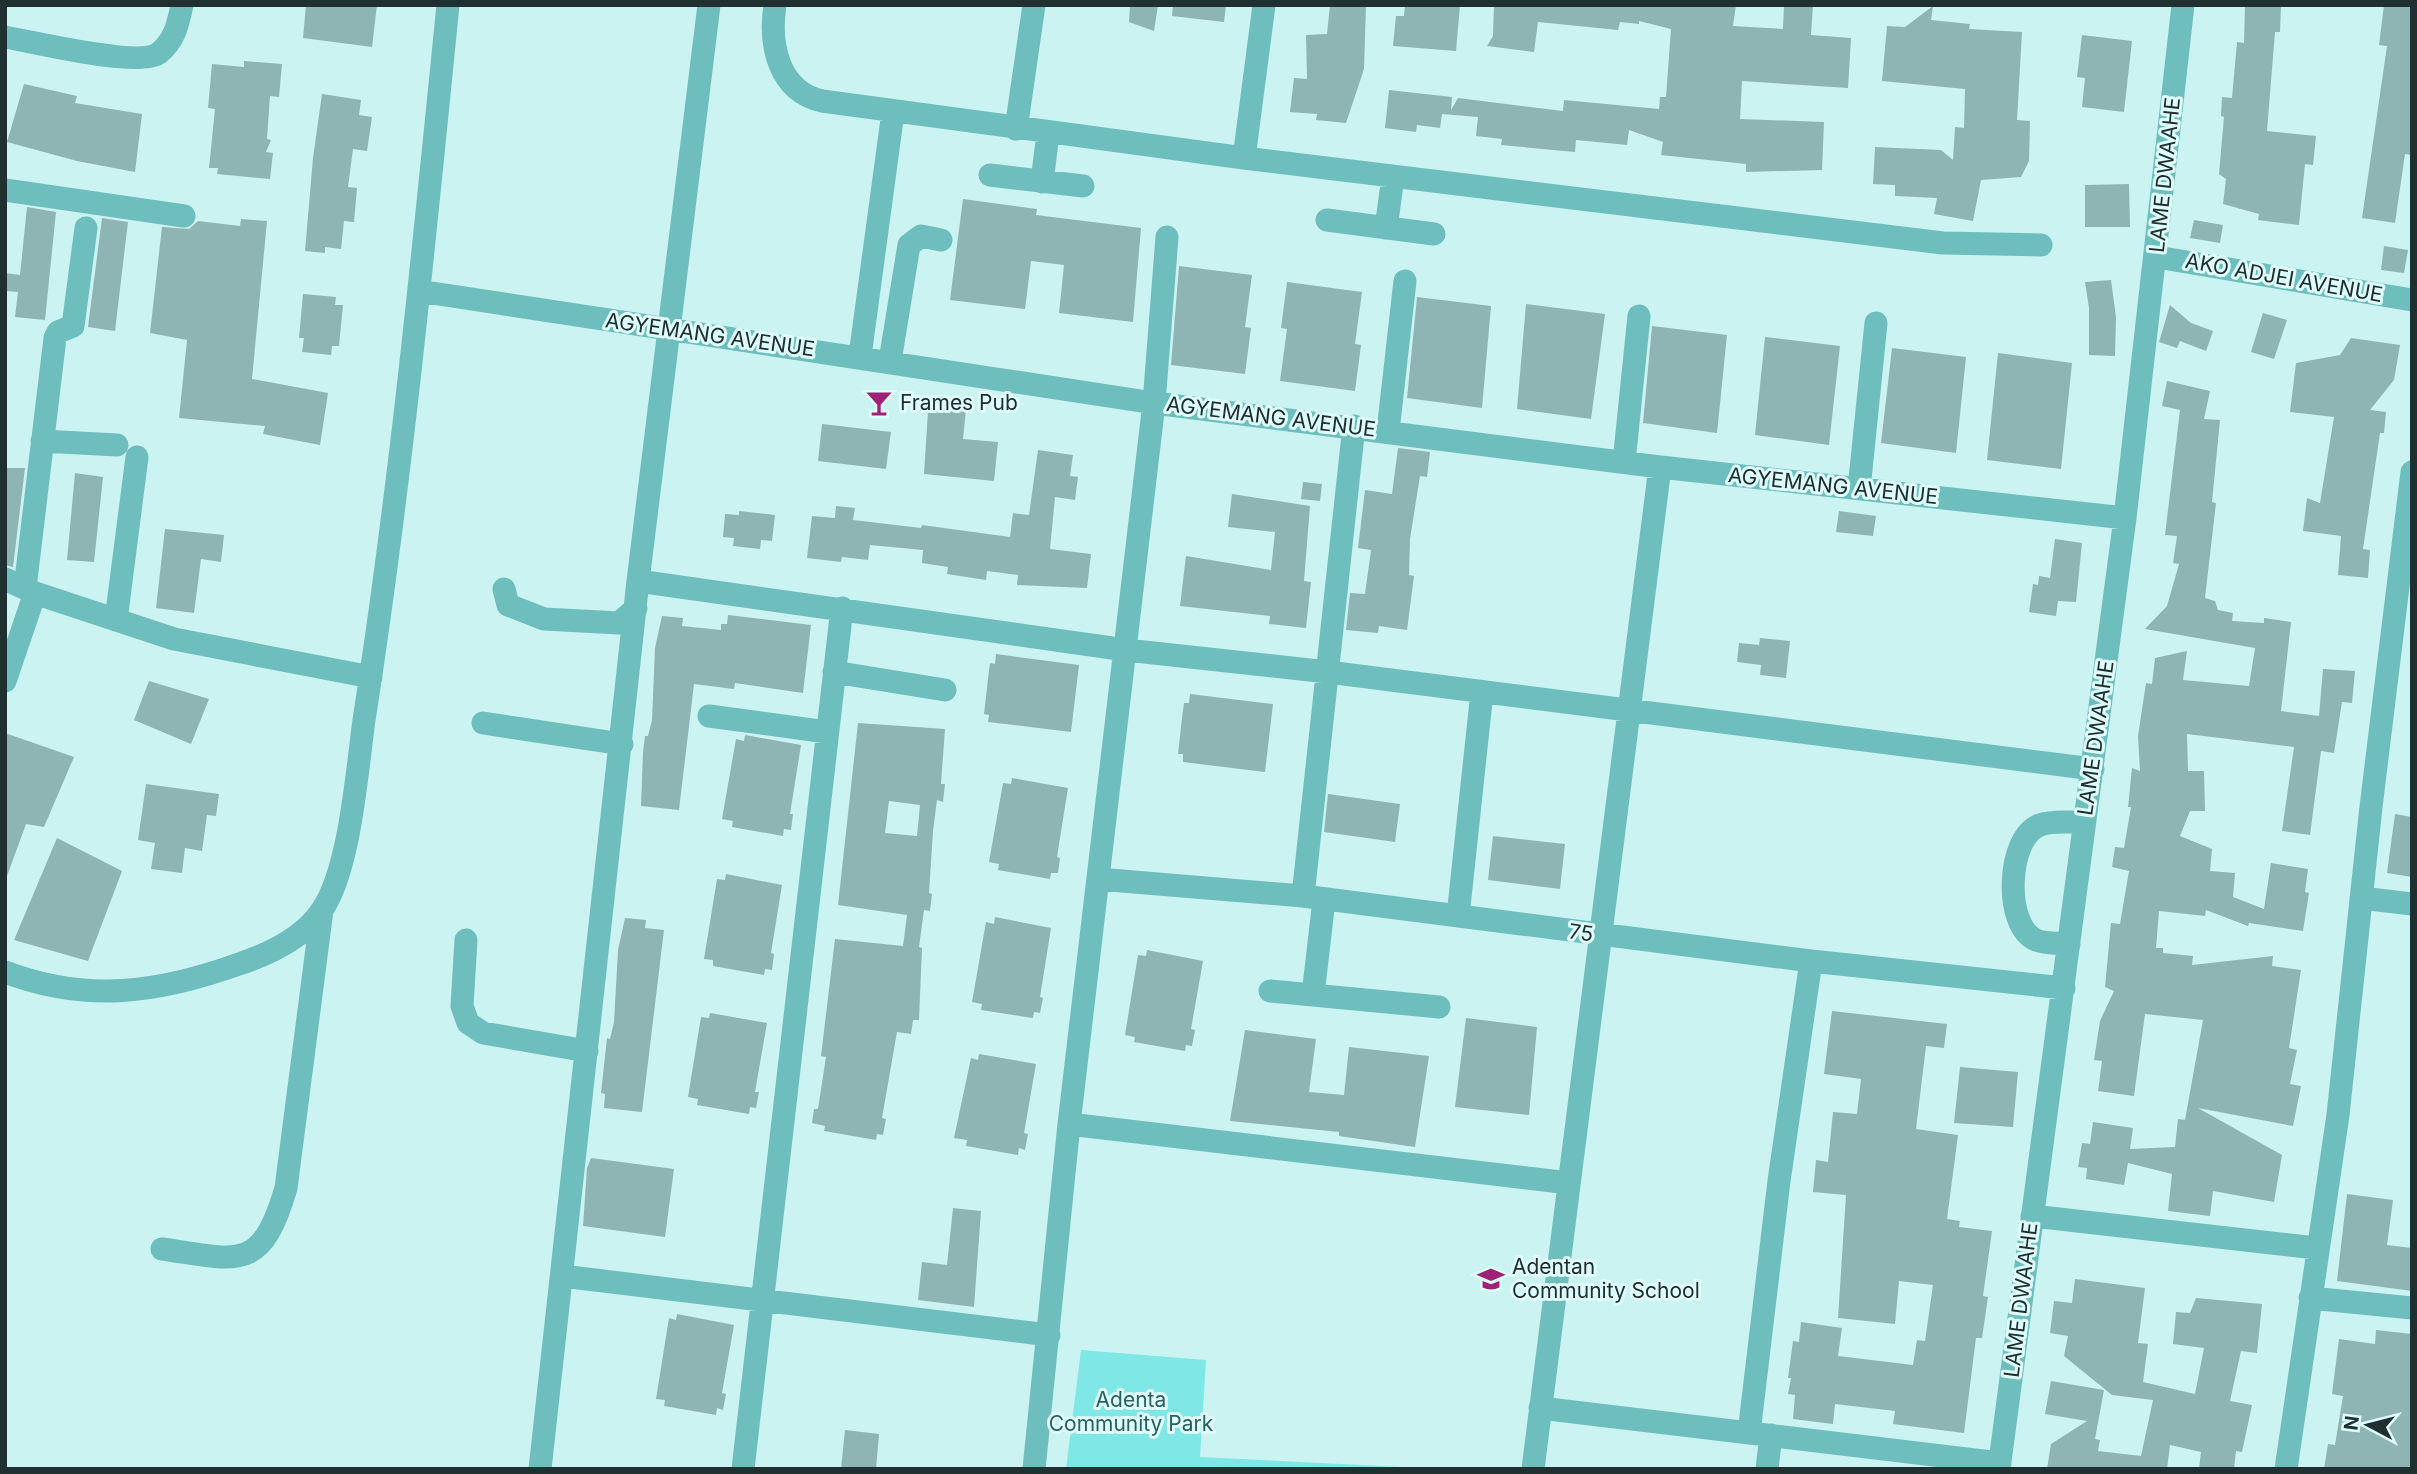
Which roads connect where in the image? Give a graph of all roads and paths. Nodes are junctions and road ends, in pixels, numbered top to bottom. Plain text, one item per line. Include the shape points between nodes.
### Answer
1 (182, 5) edge
2 (448, 5) edge
3 (709, 5) edge
4 (775, 5) edge
5 (1034, 5) edge
6 (1264, 5) edge
7 (2183, 5) edge
8 (5, 37) edge
9 (893, 112) junction
10 (1016, 129) junction
11 (1048, 133) junction
12 (1244, 158) junction
13 (990, 175) dead end
14 (1393, 177) junction
15 (1042, 182) junction
16 (1083, 186) dead end
17 (5, 190) edge
18 (184, 216) dead end
19 (1327, 220) dead end
20 (86, 228) dead end
21 (1386, 228) junction
22 (1434, 234) dead end
23 (1167, 237) dead end
24 (941, 240) dead end
25 (2041, 245) dead end
26 (2157, 257) junction
27 (1405, 281) dead end
28 (419, 292) junction
29 (2412, 300) edge
30 (1639, 316) dead end
31 (1876, 323) dead end
32 (668, 331) junction
33 (860, 356) junction
34 (890, 361) junction
35 (1154, 403) junction
36 (1354, 426) junction
37 (1388, 431) junction
38 (43, 441) junction
39 (117, 445) dead end
40 (137, 457) dead end
41 (1624, 463) junction
42 (1660, 467) junction
43 (2412, 472) edge
44 (1859, 489) junction
45 (2125, 519) junction
46 (638, 581) junction
47 (22, 587) edge
48 (504, 589) dead end
49 (636, 608) junction
50 (842, 608) junction
51 (116, 620) junction
52 (1125, 650) junction
53 (1328, 672) junction
54 (834, 673) junction
55 (371, 677) junction
56 (5, 681) edge
57 (945, 690) dead end
58 (1482, 692) junction
59 (1629, 711) junction
60 (709, 716) dead end
61 (483, 723) dead end
62 (827, 732) junction
63 (622, 744) junction
64 (2094, 769) junction
65 (2084, 822) junction
66 (1098, 879) junction
67 (1313, 898) junction
68 (2361, 898) junction
69 (2412, 904) edge
70 (322, 910) junction
71 (1458, 916) junction
72 (1601, 936) junction
73 (466, 940) dead end
74 (2069, 944) junction
75 (1811, 961) junction
76 (5, 972) edge
77 (2064, 988) junction
78 (1270, 991) dead end
79 (1313, 995) junction
80 (1439, 1007) dead end
81 (587, 1051) junction
82 (1069, 1124) junction
83 (1569, 1183) junction
84 (2032, 1216) junction
85 (2316, 1248) junction
86 (162, 1249) dead end
87 (562, 1276) junction
88 (2310, 1298) junction
89 (764, 1301) junction
90 (2412, 1308) edge
91 (1049, 1335) junction
92 (1540, 1408) junction
93 (1760, 1434) junction
94 (2000, 1466) edge
95 (540, 1469) edge
96 (743, 1469) edge
97 (1034, 1469) edge
98 (1533, 1469) edge
99 (1767, 1469) edge
100 (2286, 1469) edge

1 - 8 street via 176,34 158,54 131,59
2 - 28 street
3 - 32 street
4 - 9 street via 774,47 792,86 806,97
5 - 10 street
6 - 12 street
7 - 26 street, LAME DWAAHE
9 - 10 street
9 - 33 street
10 - 11 street
11 - 12 street
11 - 15 street
12 - 14 street
13 - 15 street
14 - 21 street
14 - 25 street via 1943,243
15 - 16 street
17 - 18 street
19 - 21 street
20 - 38 street via 73,326 55,338
21 - 22 street
23 - 35 street
24 - 34 street via 921,236 909,245
26 - 29 street, AKO ADJEI AVENUE
26 - 45 street, LAME DWAAHE
27 - 37 street
28 - 32 street, AGYEMANG AVENUE
28 - 55 street
30 - 41 street
31 - 44 street
32 - 33 street, AGYEMANG AVENUE
32 - 46 street
33 - 34 street, AGYEMANG AVENUE
34 - 35 street, AGYEMANG AVENUE
35 - 36 street, AGYEMANG AVENUE
35 - 52 street
36 - 37 street, AGYEMANG AVENUE
36 - 53 street
37 - 41 street, AGYEMANG AVENUE
38 - 39 street
38 - 47 street
40 - 51 street
41 - 42 street, AGYEMANG AVENUE
42 - 44 street, AGYEMANG AVENUE
42 - 59 street
43 - 68 street
44 - 45 street, AGYEMANG AVENUE
45 - 64 street, LAME DWAAHE
46 - 49 street
46 - 50 street
47 - 51 street
47 - 56 street
48 - 49 street via 508,605 544,619 619,623
49 - 63 street
50 - 52 street
50 - 54 street
51 - 55 street via 174,639
52 - 53 street
52 - 66 street
53 - 58 street
53 - 67 street
54 - 57 street
54 - 62 street
55 - 70 street via 344,847
58 - 59 street
58 - 71 street
59 - 64 street
59 - 72 street
60 - 62 street
61 - 63 street
62 - 89 street
63 - 81 street
64 - 65 street, LAME DWAAHE
65 - 74 street, LAME DWAAHE
65 - 74 street via 2038,825 2025,836 2012,885 2019,923 2035,940
66 - 67 street, 75
66 - 82 street
67 - 71 street, 75
67 - 79 street
68 - 69 street
68 - 85 street via 2338,1115
70 - 76 street via 290,941 253,959 159,989 74,990 36,984
70 - 86 street via 286,1188 275,1225 259,1248 234,1257
71 - 72 street, 75
72 - 75 street, 75
72 - 83 street
73 - 81 street via 462,1006 468,1023 483,1032
74 - 77 street, LAME DWAAHE
75 - 77 street, 75
75 - 93 street via 1779,1181
77 - 84 street, LAME DWAAHE
78 - 79 street
79 - 80 street
81 - 87 street
82 - 83 street
82 - 91 street
83 - 92 street
84 - 85 street
84 - 94 street, LAME DWAAHE
85 - 88 street
87 - 89 street
87 - 95 street
88 - 90 street
88 - 100 street
89 - 91 street
89 - 96 street
91 - 97 street
92 - 93 street
92 - 98 street
93 - 94 street
93 - 99 street

